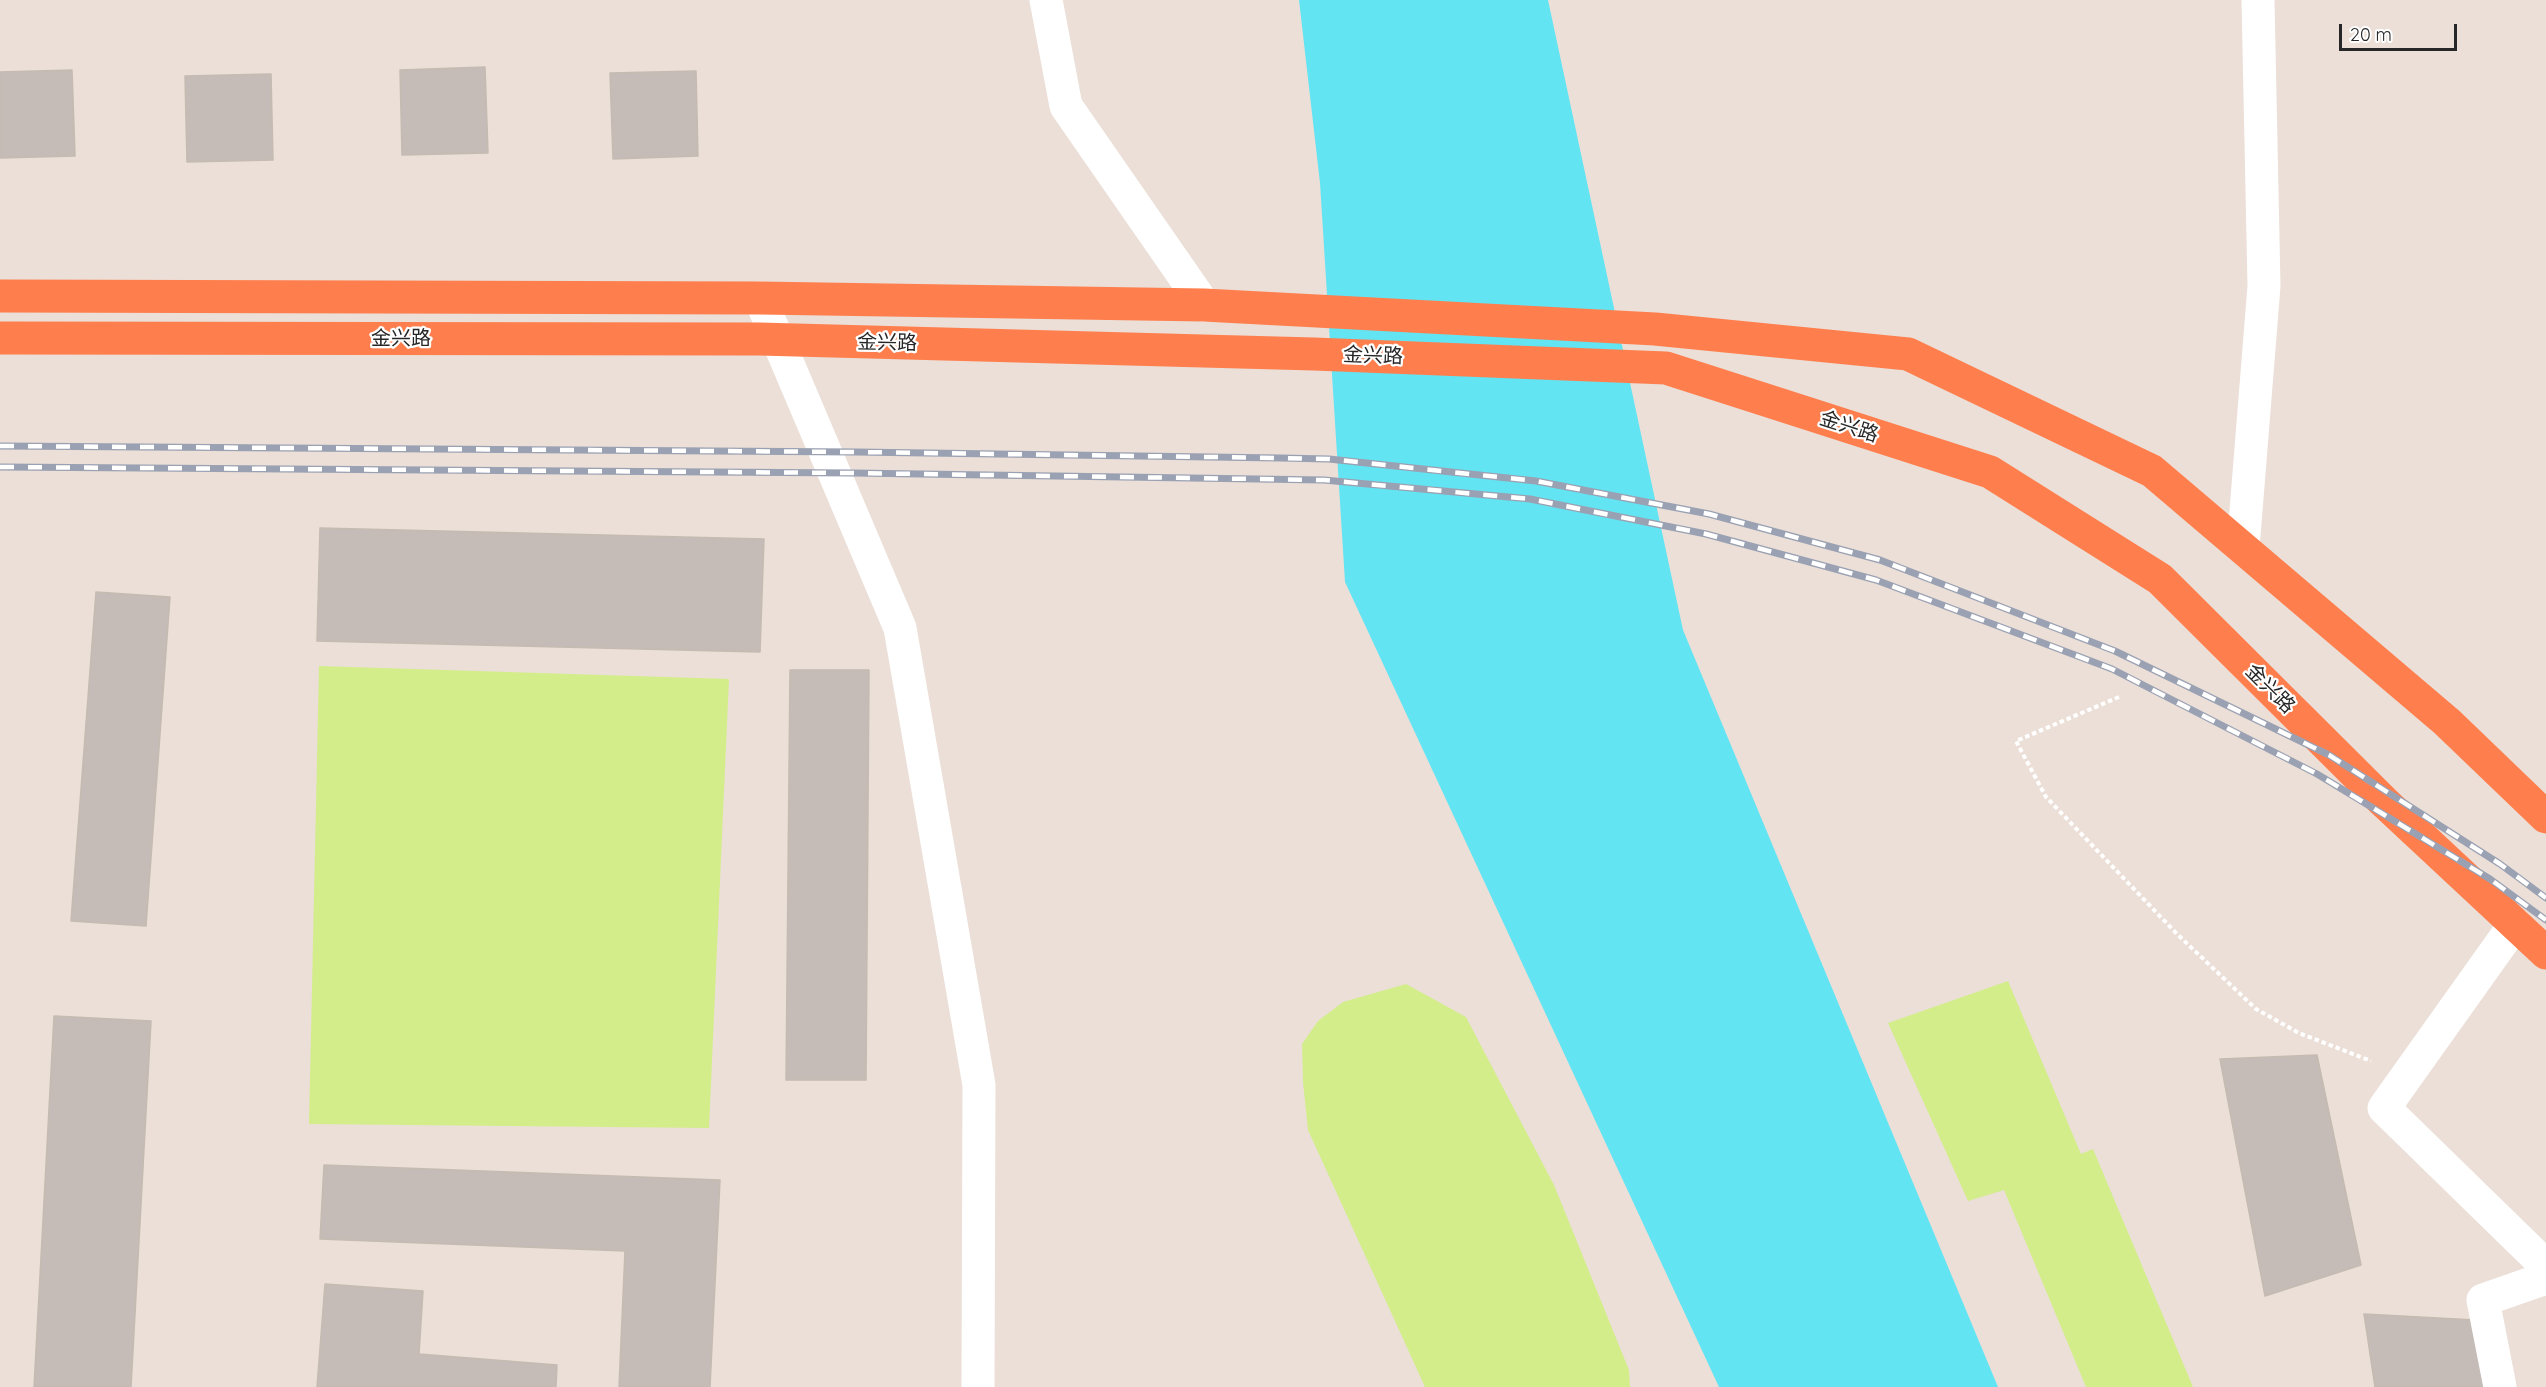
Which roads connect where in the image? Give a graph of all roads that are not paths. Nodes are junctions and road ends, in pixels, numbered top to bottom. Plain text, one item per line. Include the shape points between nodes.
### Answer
1 (1046, 0) edge
2 (2258, 0) edge
3 (0, 296) edge
4 (760, 298) junction
5 (1204, 305) junction
6 (0, 338) edge
7 (2243, 548) junction
8 (2546, 817) edge
9 (2514, 924) junction
10 (2546, 953) edge
11 (2546, 1266) edge
12 (2546, 1278) edge
13 (978, 1387) edge
14 (2500, 1387) edge

1 - 5 street via 1066,106
2 - 7 street via 2264,286
3 - 4 highway, 金兴路
4 - 5 highway, 金兴路
4 - 13 street via 900,628 979,1085
5 - 7 highway, 金兴路 via 1655,329 1908,354 2152,471
6 - 9 highway, 金兴路 via 759,339 1666,368 1990,472 2160,579 2383,801
7 - 8 highway, 金兴路 via 2447,722
9 - 10 highway, 金兴路
9 - 11 street via 2384,1108
12 - 14 street via 2483,1300

